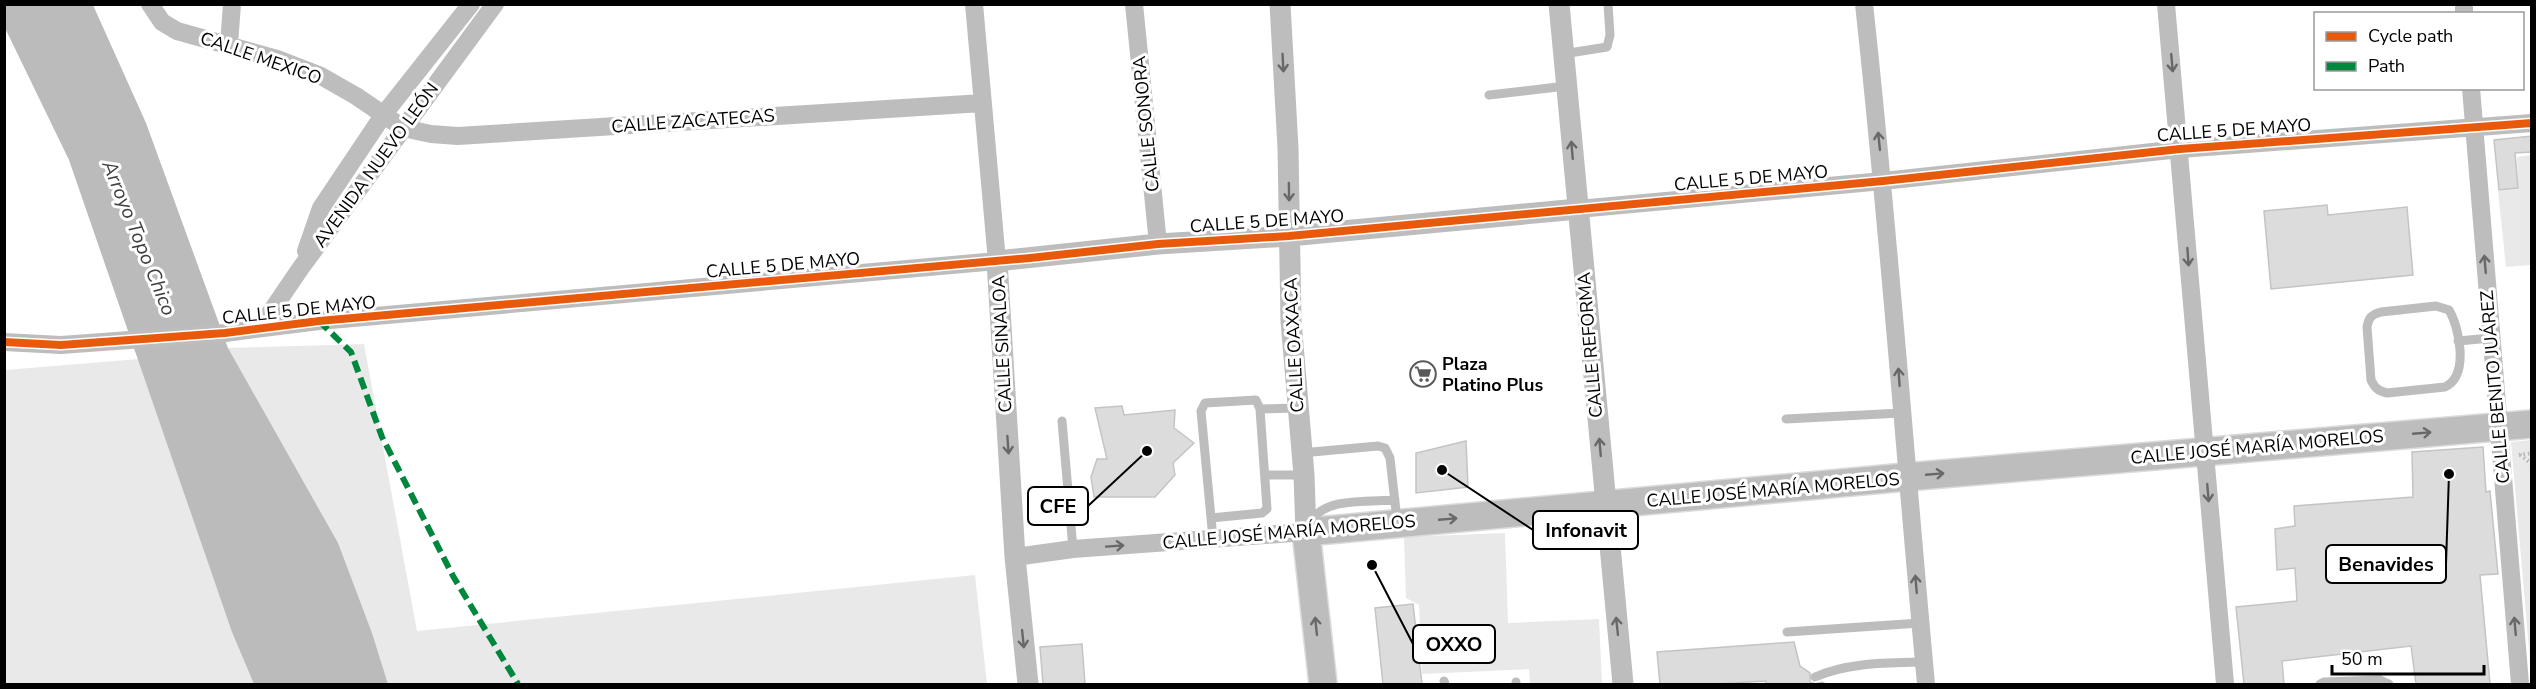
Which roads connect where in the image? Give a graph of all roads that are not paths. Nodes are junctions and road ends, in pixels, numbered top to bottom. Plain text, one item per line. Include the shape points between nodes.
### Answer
1 (232, 4) edge
2 (471, 4) edge
3 (495, 4) edge
4 (974, 4) edge
5 (1134, 4) edge
6 (1280, 4) edge
7 (1559, 4) edge
8 (1608, 4) edge
9 (1864, 4) edge
10 (2166, 4) edge
11 (154, 8) edge
12 (229, 44) junction
13 (1563, 54) junction
14 (1566, 86) junction
15 (2471, 90) edge
16 (1489, 95) dead end
17 (983, 103) junction
18 (384, 114) junction
19 (2532, 123) edge
20 (403, 128) junction
21 (2474, 128) junction
22 (2180, 149) junction
23 (1883, 181) junction
24 (1578, 208) junction
25 (1289, 236) junction
26 (1158, 244) junction
27 (1030, 258) junction
28 (997, 261) junction
29 (300, 269) junction
30 (999, 300) junction
31 (260, 328) junction
32 (2491, 338) junction
33 (2458, 341) junction
34 (4, 342) edge
35 (1298, 408) junction
36 (1260, 409) junction
37 (1901, 412) junction
38 (1785, 419) dead end
39 (1062, 421) dead end
40 (2532, 424) edge
41 (2498, 427) junction
42 (2204, 451) junction
43 (1301, 453) junction
44 (1266, 475) junction
45 (1304, 475) junction
46 (1906, 477) junction
47 (1605, 506) junction
48 (1396, 512) junction
49 (1211, 518) junction
50 (1306, 532) junction
51 (1214, 539) junction
52 (1073, 549) junction
53 (1015, 557) junction
54 (1920, 623) junction
55 (1787, 632) dead end
56 (1923, 662) junction
57 (1815, 677) dead end
58 (1028, 684) edge
59 (1323, 684) edge
60 (1623, 684) edge
61 (1926, 684) edge
62 (2225, 684) edge
63 (2320, 684) edge
64 (2389, 684) edge
65 (2520, 684) edge

1 - 12 street
2 - 18 street
3 - 20 street, AVENIDA NUEVO LEÓN
4 - 17 street, CALLE SINALOA
5 - 26 street, CALLE SONORA
6 -> 25 street, CALLE OAXACA
7 - 13 street, CALLE REFORMA
8 - 13 lane via 1610,42 1606,47
23 -> 9 street
10 -> 22 street
11 - 12 street, CALLE MEXICO via 177,31
12 - 18 street, CALLE MEXICO via 321,76
13 - 14 street, CALLE REFORMA
14 - 16 lane
24 -> 14 street, CALLE REFORMA
15 - 21 street, CALLE BENITO JUÁREZ
17 - 20 street, CALLE ZACATECAS via 458,136
17 - 28 street, CALLE SINALOA
18 - 20 street, CALLE MEXICO
18 - 29 street via 321,208
19 - 21 street, CALLE 5 DE MAYO
20 - 29 street, AVENIDA NUEVO LEÓN
21 - 22 street, CALLE 5 DE MAYO
32 -> 21 street, CALLE BENITO JUÁREZ
22 - 23 street, CALLE 5 DE MAYO
22 -> 42 street
23 - 24 street, CALLE 5 DE MAYO
37 -> 23 street
24 - 25 street, CALLE 5 DE MAYO
47 -> 24 street, CALLE REFORMA
25 - 26 street, CALLE 5 DE MAYO
25 - 35 street, CALLE OAXACA
26 - 27 street, CALLE 5 DE MAYO
27 - 28 street, CALLE 5 DE MAYO
27 - 30 street via 1009,273
28 - 30 street, CALLE SINALOA
28 - 31 street, CALLE 5 DE MAYO
29 - 31 street, AVENIDA NUEVO LEÓN
30 -> 53 street, CALLE SINALOA
31 - 34 street, CALLE 5 DE MAYO via 61,345
32 - 33 lane
32 - 41 street, CALLE BENITO JUÁREZ
33 - 33 lane via 2453,316 2444,307 2373,314 2367,327 2374,387 2386,393 2453,383 2460,368
35 - 36 lane
35 - 43 street, CALLE OAXACA
36 - 44 lane
36 - 49 lane via 1259,403 1251,399 1202,406
37 - 38 lane
37 - 46 street
39 - 52 lane
40 - 41 main road, CALLE JOSÉ MARÍA MORELOS
42 -> 41 main road, CALLE JOSÉ MARÍA MORELOS
65 -> 41 street, CALLE BENITO JUÁREZ
46 -> 42 main road, CALLE JOSÉ MARÍA MORELOS
42 -> 62 street
43 - 45 street, CALLE OAXACA
43 - 48 lane via 1385,448 1390,458
44 - 45 lane
44 - 49 lane via 1268,504 1262,513
45 - 50 street, CALLE OAXACA
46 - 47 main road, CALLE JOSÉ MARÍA MORELOS
54 -> 46 street
48 -> 47 main road, CALLE JOSÉ MARÍA MORELOS
60 -> 47 street, CALLE REFORMA
48 - 50 main road, CALLE JOSÉ MARÍA MORELOS
49 - 51 lane
50 - 51 street, CALLE JOSÉ MARÍA MORELOS
59 -> 50 main road, CALLE OAXACA
52 -> 51 street, CALLE JOSÉ MARÍA MORELOS
52 - 53 street, CALLE JOSÉ MARÍA MORELOS
53 -> 58 street, CALLE SINALOA
54 - 55 lane
54 - 56 street
56 - 57 lane via 1833,669
56 - 61 street
63 - 64 lane via 2380,680

